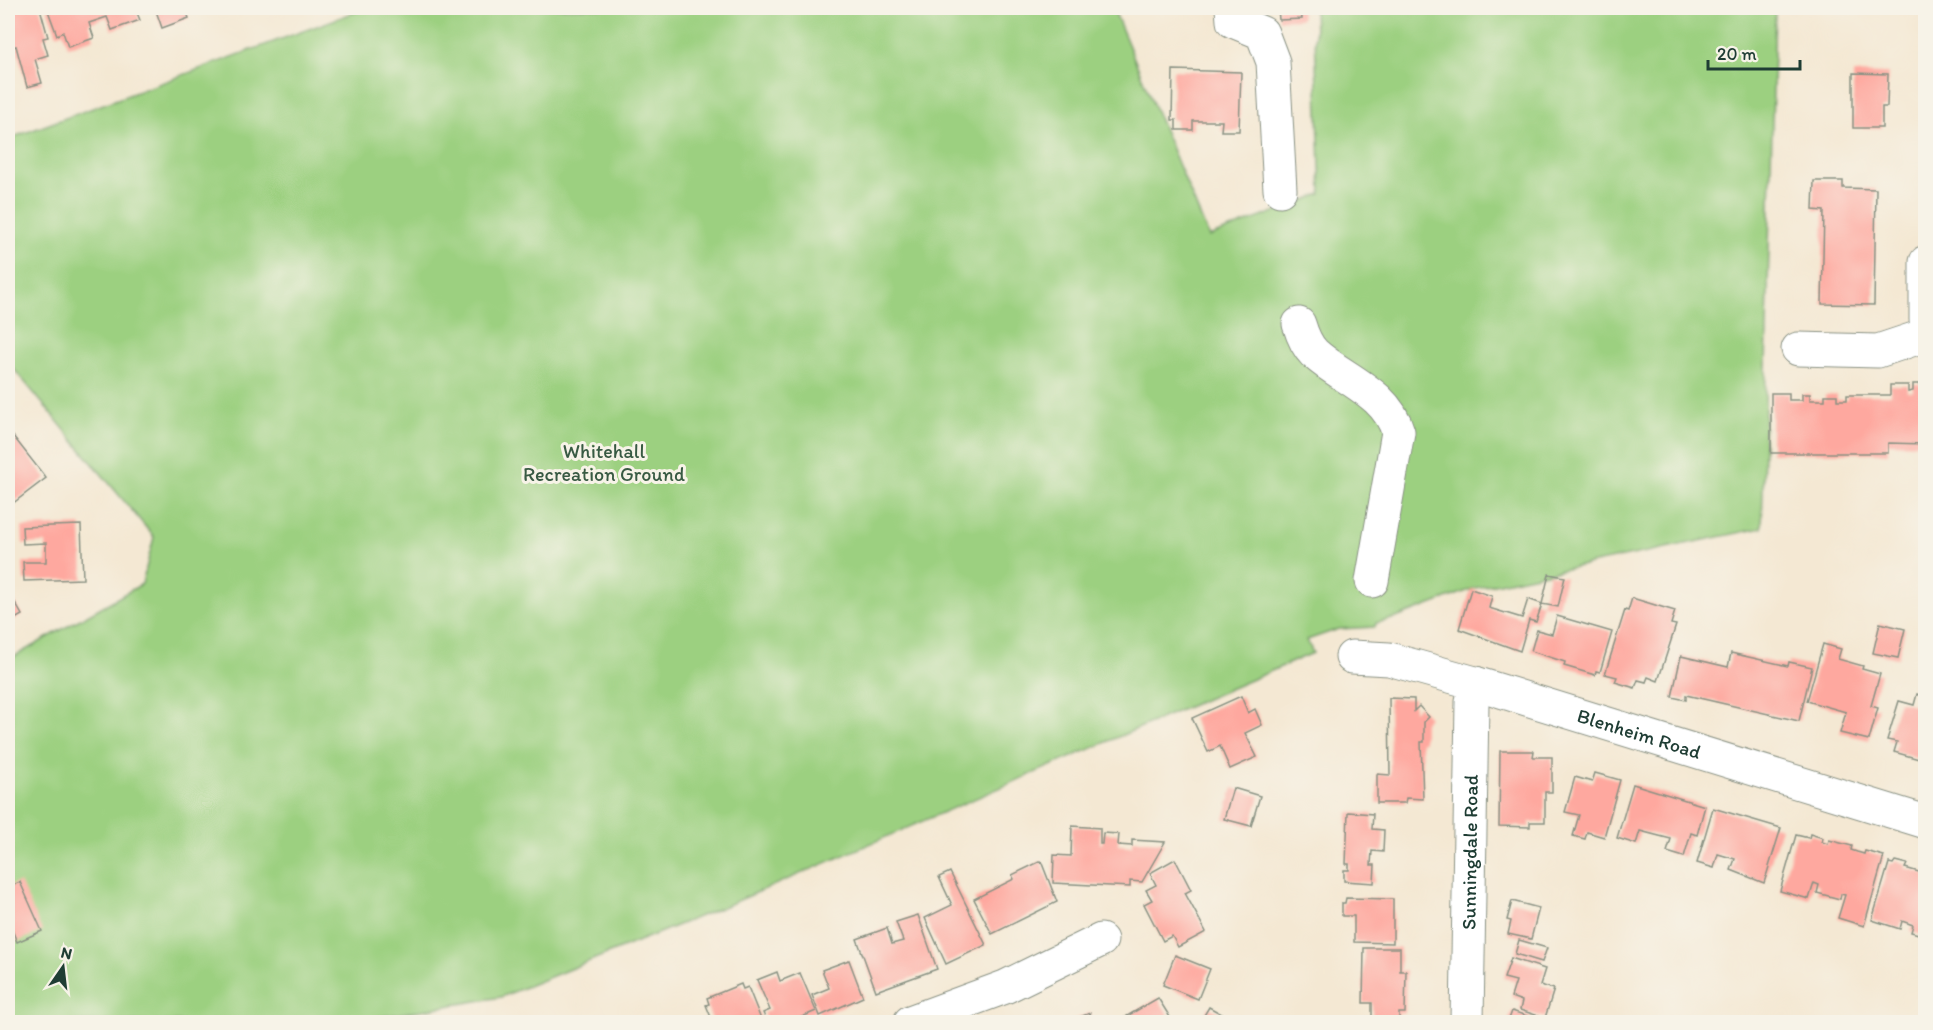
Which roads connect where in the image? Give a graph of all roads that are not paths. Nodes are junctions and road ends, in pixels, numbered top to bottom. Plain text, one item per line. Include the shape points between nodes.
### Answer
1 (1233, 14) edge
2 (1280, 190) dead end
3 (1926, 262) edge
4 (1926, 320) edge
5 (1299, 324) dead end
6 (1926, 335) edge
7 (1798, 349) dead end
8 (1372, 580) dead end
9 (1352, 657) dead end
10 (1475, 683) junction
11 (1926, 822) edge
12 (1101, 940) dead end
13 (910, 1023) edge
14 (1467, 1023) edge

1 - 2 street via 1262,33 1273,62
3 - 4 street
5 - 8 street via 1313,352 1356,380 1394,418 1398,432
6 - 7 street via 1878,351
9 - 10 street, Blenheim Road via 1389,658
10 - 11 street, Blenheim Road
10 - 14 street, Sunningdale Road
12 - 13 street via 1005,987

